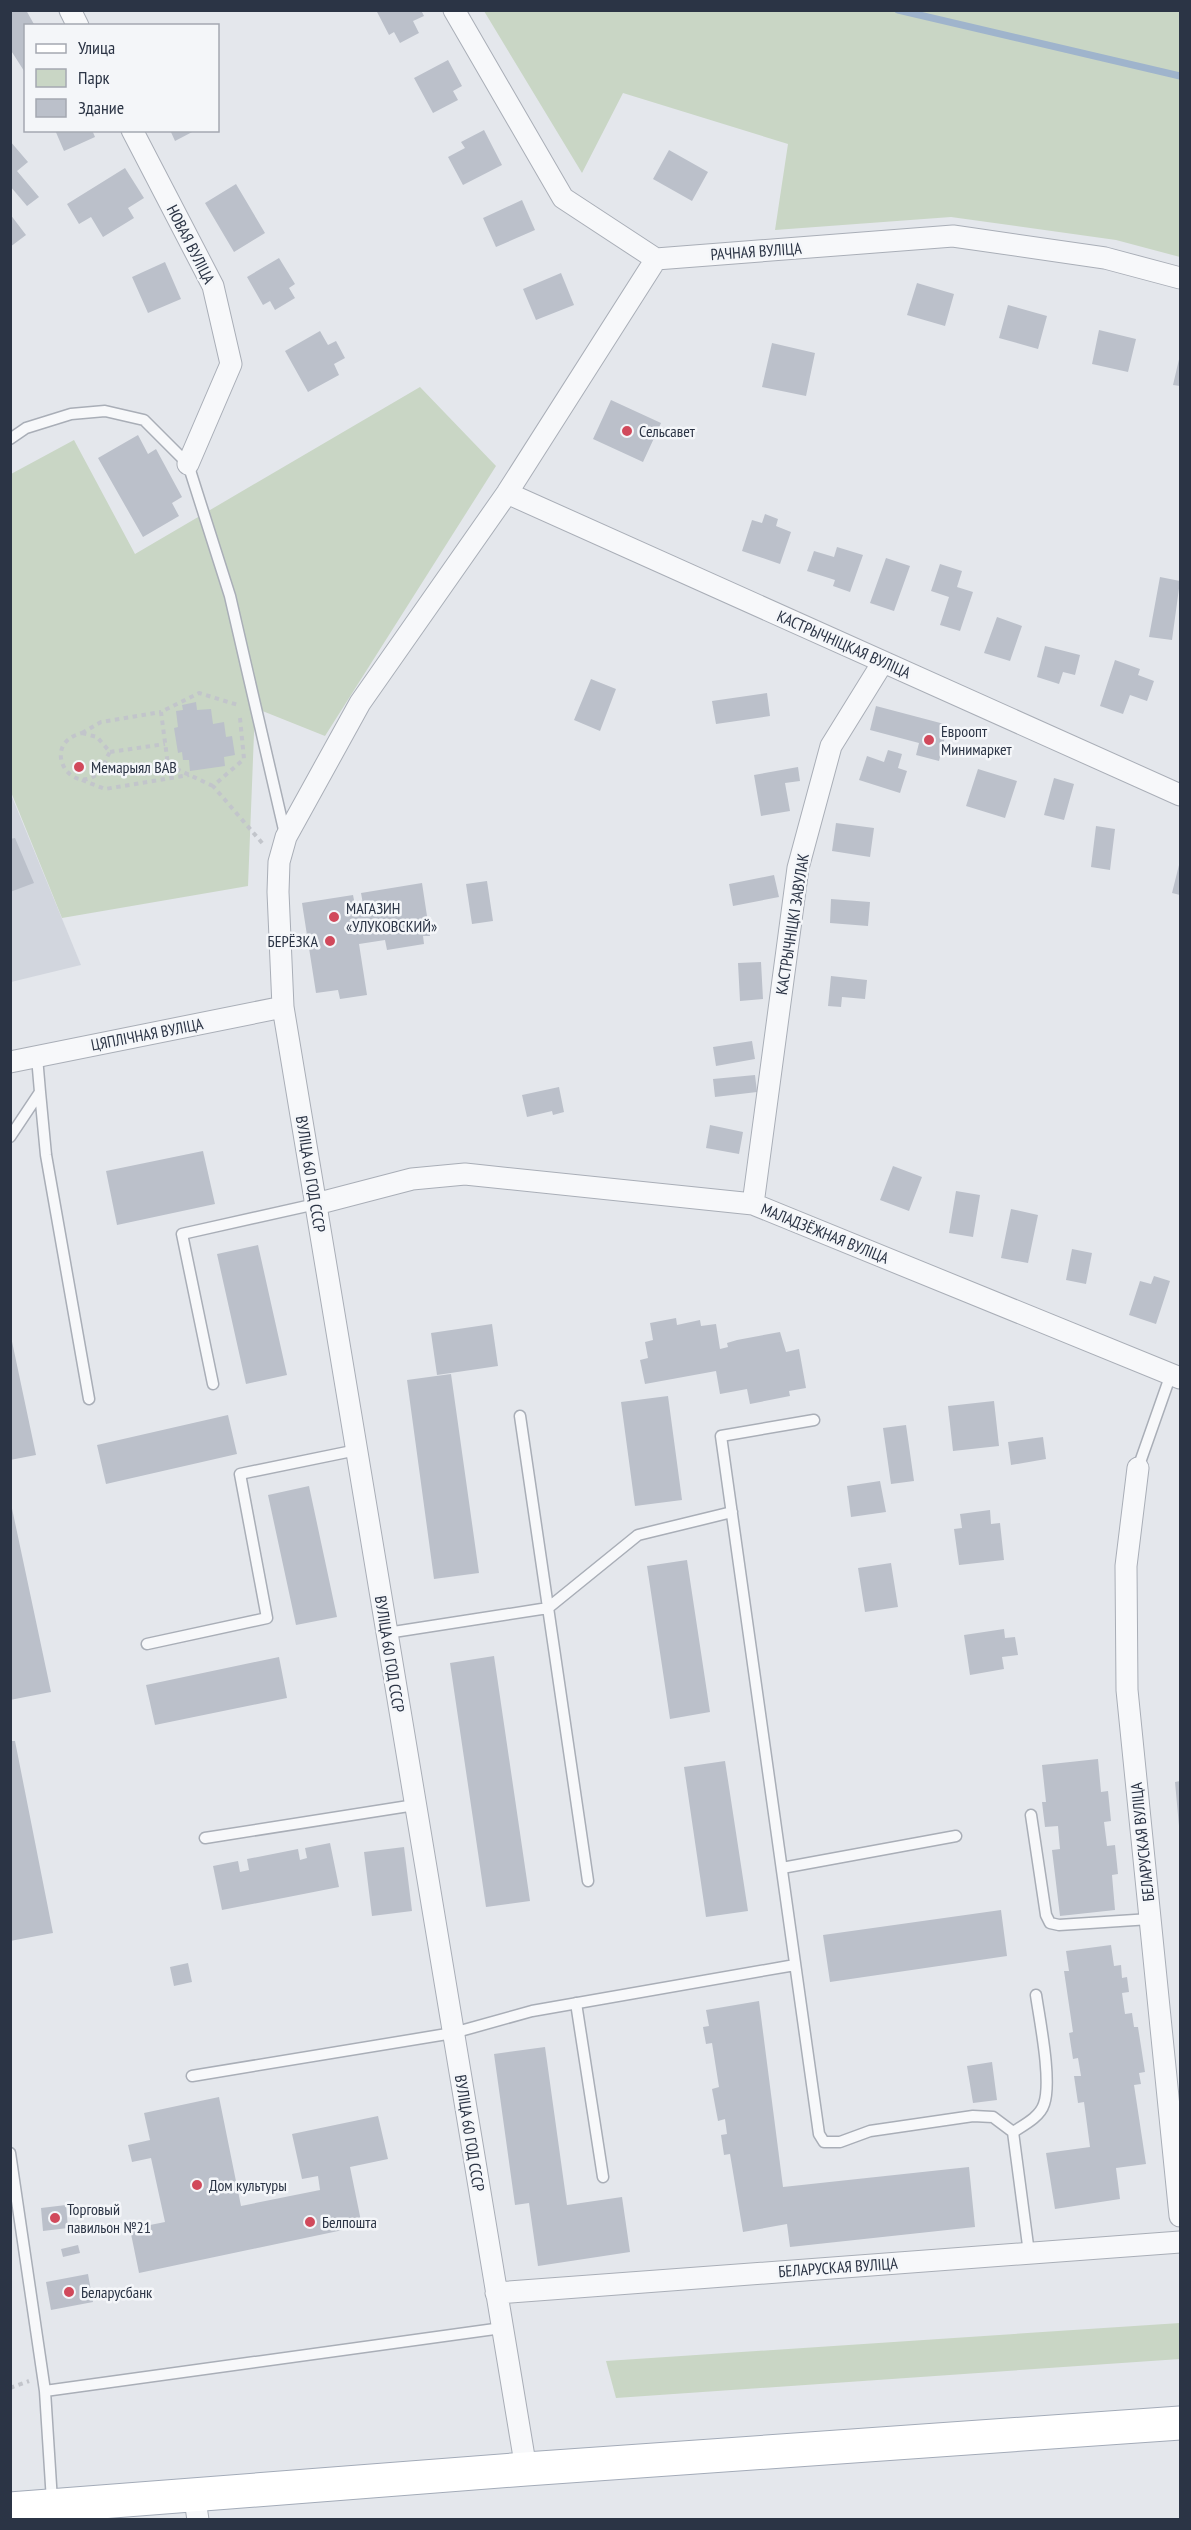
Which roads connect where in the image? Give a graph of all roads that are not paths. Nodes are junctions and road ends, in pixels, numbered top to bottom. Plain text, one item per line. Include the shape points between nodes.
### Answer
1 (70, 10) edge
2 (454, 10) edge
3 (77, 24) edge
4 (133, 132) edge
5 (656, 259) junction
6 (1180, 278) edge
7 (10, 439) edge
8 (188, 464) junction
9 (507, 493) junction
10 (884, 662) junction
11 (1180, 795) edge
12 (286, 837) junction
13 (283, 1007) junction
14 (37, 1057) junction
15 (10, 1062) edge
16 (40, 1092) junction
17 (10, 1137) edge
18 (316, 1204) junction
19 (753, 1204) junction
20 (1176, 1376) edge
21 (213, 1384) dead end
22 (89, 1399) dead end
23 (520, 1416) dead end
24 (814, 1420) dead end
25 (357, 1450) junction
26 (1138, 1468) joint
27 (732, 1512) junction
28 (548, 1608) junction
29 (387, 1633) junction
30 (147, 1644) dead end
31 (416, 1805) junction
32 (1030, 1815) dead end
33 (956, 1836) dead end
34 (205, 1838) dead end
35 (782, 1868) junction
36 (588, 1881) dead end
37 (1150, 1919) junction
38 (795, 1965) junction
39 (1036, 1995) dead end
40 (576, 2003) junction
41 (453, 2033) junction
42 (192, 2076) dead end
43 (1013, 2132) junction
44 (10, 2153) edge
45 (603, 2177) dead end
46 (1180, 2216) edge
47 (1180, 2242) edge
48 (1029, 2253) junction
49 (496, 2293) junction
50 (502, 2328) junction
51 (45, 2391) junction
52 (1180, 2423) edge
53 (526, 2469) junction
54 (52, 2505) junction
55 (196, 2506) edge
56 (10, 2509) edge

1 - 3 street
2 - 5 street via 563,198
4 - 8 street, НОВАЯ ВУЛІЦА via 213,286 231,364
5 - 6 street, РАЧНАЯ ВУЛІЦА via 953,236 1105,258
5 - 9 street, ВУЛІЦА 60 ГОД СССР
7 - 8 lane via 26,428 71,414 105,411 144,420
8 - 12 lane via 230,596
9 - 10 street, КАСТРЫЧНІЦКАЯ ВУЛІЦА
9 - 12 street, ВУЛІЦА 60 ГОД СССР via 360,703
10 - 11 street, КАСТРЫЧНІЦКАЯ ВУЛІЦА
10 - 19 street, КАСТРЫЧНІЦКІ ЗАВУЛАК via 831,746 798,868
12 - 13 street, ВУЛІЦА 60 ГОД СССР via 279,862
13 - 14 street, ЦЯПЛІЧНАЯ ВУЛІЦА
13 - 18 street, ВУЛІЦА 60 ГОД СССР
14 - 15 street, ЦЯПЛІЧНАЯ ВУЛІЦА
14 - 16 lane
16 - 17 lane
16 - 22 lane via 46,1155
18 - 19 street, МАЛАДЗЁЖНАЯ ВУЛІЦА via 412,1179 465,1174
18 - 21 lane via 182,1234
18 - 25 street, ВУЛІЦА 60 ГОД СССР
19 - 20 street, МАЛАДЗЁЖНАЯ ВУЛІЦА
20 - 26 lane
23 - 28 lane
24 - 27 lane via 721,1436
25 - 29 street, ВУЛІЦА 60 ГОД СССР
25 - 30 lane via 240,1474 267,1618
26 - 37 street, БЕЛАРУСКАЯ ВУЛІЦА via 1126,1566 1127,1690
27 - 28 lane via 638,1535
27 - 35 lane
28 - 29 lane
28 - 36 lane
29 - 31 street, ВУЛІЦА 60 ГОД СССР
31 - 34 lane
31 - 41 street, ВУЛІЦА 60 ГОД СССР
32 - 37 lane via 1050,1923
33 - 35 lane
35 - 38 lane
37 - 46 street, БЕЛАРУСКАЯ ВУЛІЦА
38 - 40 lane
38 - 43 lane via 819,2134 824,2142 973,2116 993,2117
39 - 43 lane via 1046,2097 1034,2118
40 - 41 lane
40 - 45 lane
41 - 42 lane
41 - 49 street, ВУЛІЦА 60 ГОД СССР
43 - 48 lane
44 - 51 lane
47 - 48 street, БЕЛАРУСКАЯ ВУЛІЦА
48 - 49 street, БЕЛАРУСКАЯ ВУЛІЦА
49 - 50 street, ВУЛІЦА 60 ГОД СССР
50 - 51 lane
50 - 53 street, ВУЛІЦА 60 ГОД СССР
51 - 54 lane
52 - 53 main road
53 - 55 main road
54 - 55 main road
54 - 56 main road

